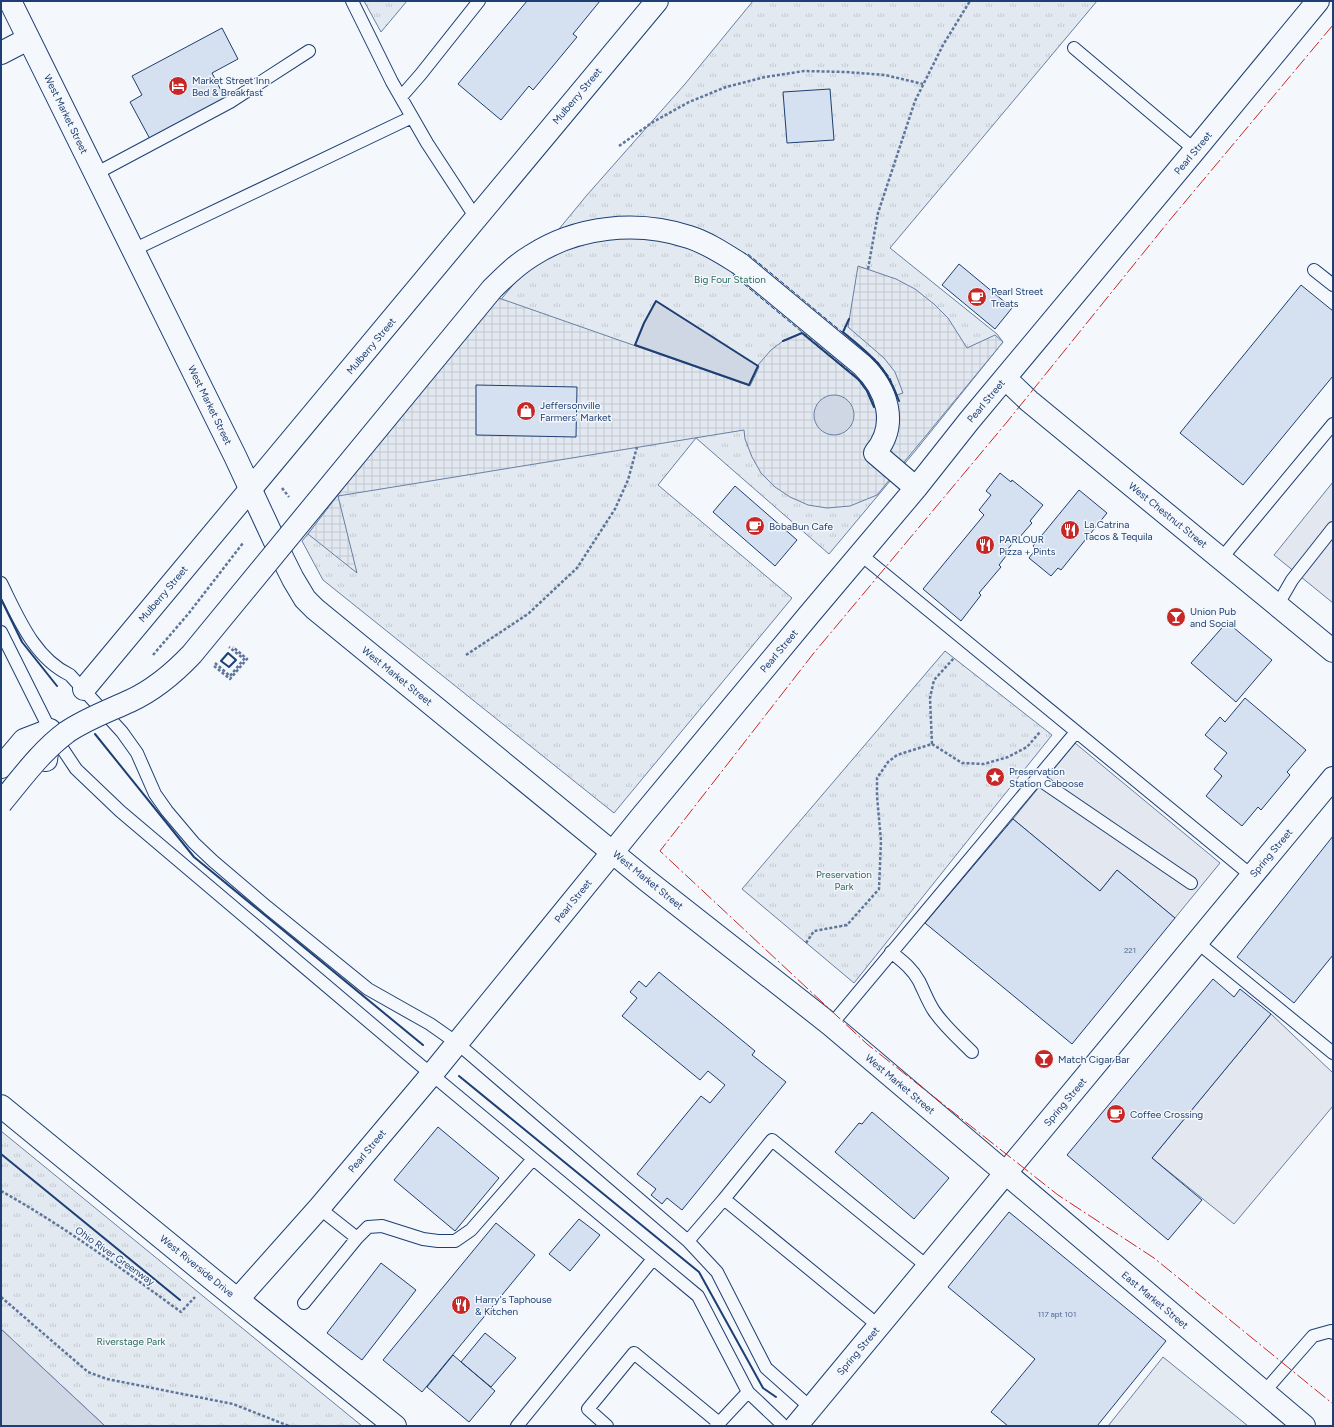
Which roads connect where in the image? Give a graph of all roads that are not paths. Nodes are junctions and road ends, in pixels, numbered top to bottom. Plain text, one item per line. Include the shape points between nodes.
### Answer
1 (10, 1) edge
2 (352, 1) edge
3 (479, 1) edge
4 (656, 1) edge
5 (1318, 1) edge
6 (28, 39) junction
7 (1074, 48) dead end
8 (309, 51) dead end
9 (1, 53) edge
10 (401, 98) junction
11 (412, 117) junction
12 (1195, 150) junction
13 (96, 174) junction
14 (476, 218) junction
15 (133, 250) junction
16 (1314, 270) dead end
17 (1333, 285) edge
18 (1005, 378) junction
19 (1333, 424) edge
20 (916, 488) junction
21 (250, 490) junction
22 (1333, 528) edge
23 (860, 554) junction
24 (1221, 559) junction
25 (1, 583) edge
26 (1277, 606) junction
27 (1, 632) edge
28 (1333, 651) edge
29 (84, 689) junction
30 (50, 730) junction
31 (1076, 732) junction
32 (1, 767) edge
33 (1037, 778) junction
34 (1333, 778) edge
35 (1, 803) edge
36 (1, 814) edge
37 (613, 851) junction
38 (1252, 876) junction
39 (1191, 883) dead end
40 (1197, 942) junction
41 (891, 952) junction
42 (831, 1025) junction
43 (457, 1043) junction
44 (972, 1052) dead end
45 (1333, 1053) edge
46 (432, 1074) junction
47 (1, 1106) edge
48 (533, 1159) junction
49 (1006, 1173) junction
50 (724, 1199) junction
51 (319, 1208) junction
52 (357, 1238) junction
53 (688, 1241) junction
54 (653, 1259) junction
55 (928, 1267) junction
56 (238, 1299) junction
57 (304, 1303) dead end
58 (879, 1326) junction
59 (1333, 1333) edge
60 (748, 1392) junction
61 (1264, 1392) junction
62 (811, 1408) junction
63 (717, 1425) edge
64 (394, 1426) edge
65 (517, 1426) edge
66 (607, 1426) edge
67 (784, 1426) edge
68 (796, 1426) edge
69 (1304, 1426) edge

1 - 6 street, West Market Street
2 - 10 lane
3 - 10 lane
4 - 14 street, Mulberry Street
5 - 12 street, Pearl Street
6 - 9 street
6 - 13 street, West Market Street
7 - 12 lane
8 - 13 lane via 230,102
10 - 11 lane
11 - 14 lane
11 - 15 lane
12 - 18 street, Pearl Street
13 - 15 street, West Market Street
14 - 21 street, Mulberry Street
15 - 21 street, West Market Street
16 - 17 lane
18 - 20 street, Pearl Street
18 - 24 street, West Chestnut Street via 1029,401
19 - 24 lane
20 - 23 street, Pearl Street
20 - 35 street, bridge via 875,453 884,439 888,416 879,384 862,365 740,264 690,237 662,230 605,228 579,234 531,255 492,289 180,668 149,691 67,733 45,751
21 - 29 street, Mulberry Street
21 - 37 street, West Market Street via 293,579 305,599 315,609
22 - 26 lane via 1292,580
23 - 31 lane
23 - 37 street, Pearl Street
24 - 26 street, West Chestnut Street
25 - 29 lane via 21,623 44,657 59,670 70,675
26 - 28 street, West Chestnut Street
27 - 30 lane
29 - 43 lane via 122,732 137,753 155,794 194,843 266,907 368,989 430,1024
30 - 32 street via 24,740
30 - 36 street via 47,759
30 - 46 lane via 76,769 120,812
31 - 33 lane
31 - 38 lane
33 - 39 lane
33 - 41 lane
34 - 38 street, Spring Street
37 - 42 street, West Market Street
37 - 43 street, Pearl Street
38 - 40 street, Spring Street
40 - 45 lane
40 - 49 street, Spring Street
41 - 42 lane
41 - 44 lane via 911,969 935,1013
42 - 49 street, West Market Street
43 - 46 street, Pearl Street
43 - 53 lane
46 - 48 lane
46 - 51 street, Pearl Street
47 - 56 street, West Riverside Drive
48 - 52 lane via 471,1230 455,1241 438,1242 423,1239 382,1226 368,1227
48 - 54 lane
49 - 55 street, Spring Street
49 - 61 street, East Market Street
50 - 53 lane
50 - 55 lane via 772,1140
50 - 58 lane
51 - 52 lane
51 - 56 street, Pearl Street
52 - 57 lane
53 - 62 lane via 717,1272 766,1368
54 - 60 lane via 698,1296
54 - 65 lane
55 - 58 street, Spring Street
56 - 64 street, West Riverside Drive
58 - 62 street, Spring Street
59 - 61 lane via 1331,1331 1313,1336
60 - 63 lane
60 - 67 lane
61 - 69 street, East Market Street
62 - 68 street, Spring Street
63 - 66 lane via 634,1353 588,1409

